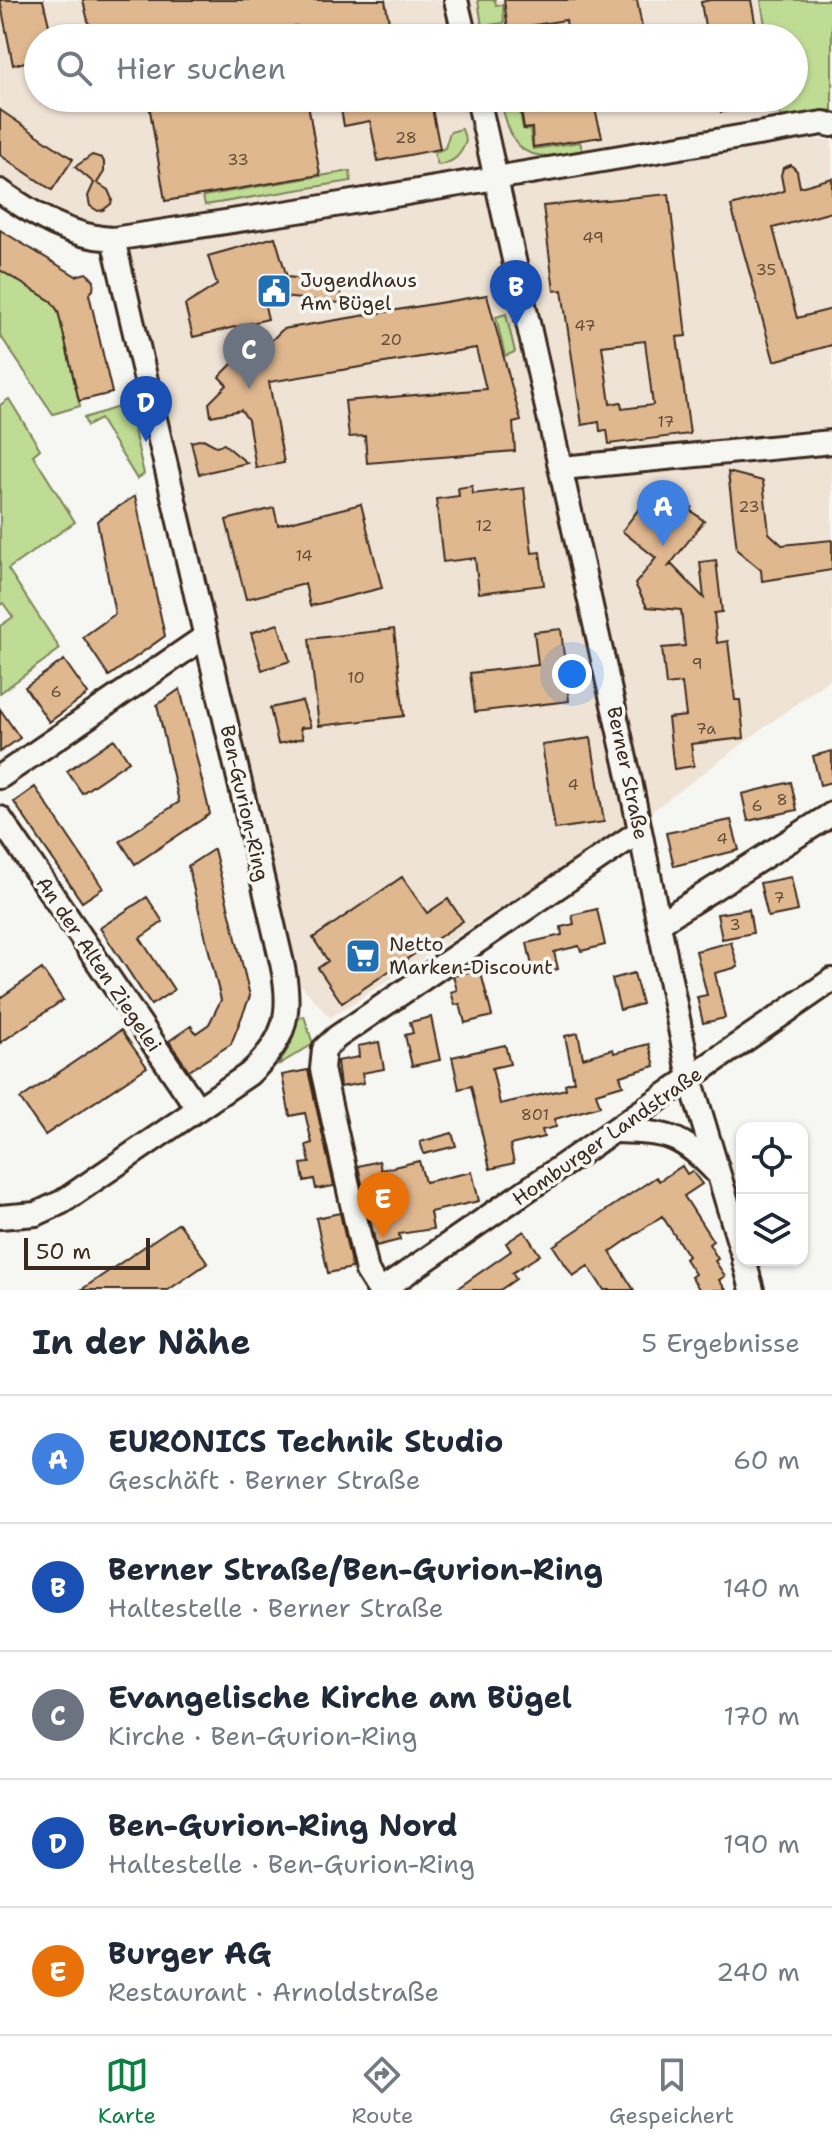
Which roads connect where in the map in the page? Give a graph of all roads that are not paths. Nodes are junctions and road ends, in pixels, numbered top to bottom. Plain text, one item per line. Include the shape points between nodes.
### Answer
1 (456, 0) edge
2 (462, 24) edge
3 (481, 112) edge
4 (832, 125) edge
5 (496, 178) junction
6 (0, 191) edge
7 (113, 239) junction
8 (832, 442) edge
9 (562, 468) junction
10 (206, 636) junction
11 (0, 777) edge
12 (832, 814) edge
13 (0, 818) edge
14 (640, 831) junction
15 (659, 923) junction
16 (832, 980) edge
17 (690, 1078) junction
18 (198, 1109) junction
19 (615, 1131) junction
20 (721, 1178) junction
21 (0, 1217) edge
22 (736, 1231) edge
23 (746, 1266) edge
24 (380, 1290) edge
25 (752, 1290) edge

1 - 2 street
3 - 5 street, Berner Straße
4 - 5 street
5 - 7 street
5 - 9 street, Berner Straße
6 - 7 street via 66,230
7 - 10 street, Ben-Gurion-Ring
8 - 9 street
9 - 14 street, Berner Straße
10 - 11 street
10 - 18 street, Ben-Gurion-Ring via 287,993 287,1013 282,1033 249,1074
12 - 15 street
13 - 18 street, An der Alten Ziegelei
14 - 15 street, Berner Straße
14 - 24 street via 324,1049 322,1069 367,1271
15 - 17 street, Berner Straße
16 - 17 street, Homburger Landstraße
17 - 19 street, Homburger Landstraße
17 - 20 street, Berner Straße
18 - 21 street, Ben-Gurion-Ring via 62,1202 36,1214
19 - 20 street via 666,1134 695,1151
19 - 24 street, Homburger Landstraße
20 - 22 street, Berner Straße
23 - 25 street

